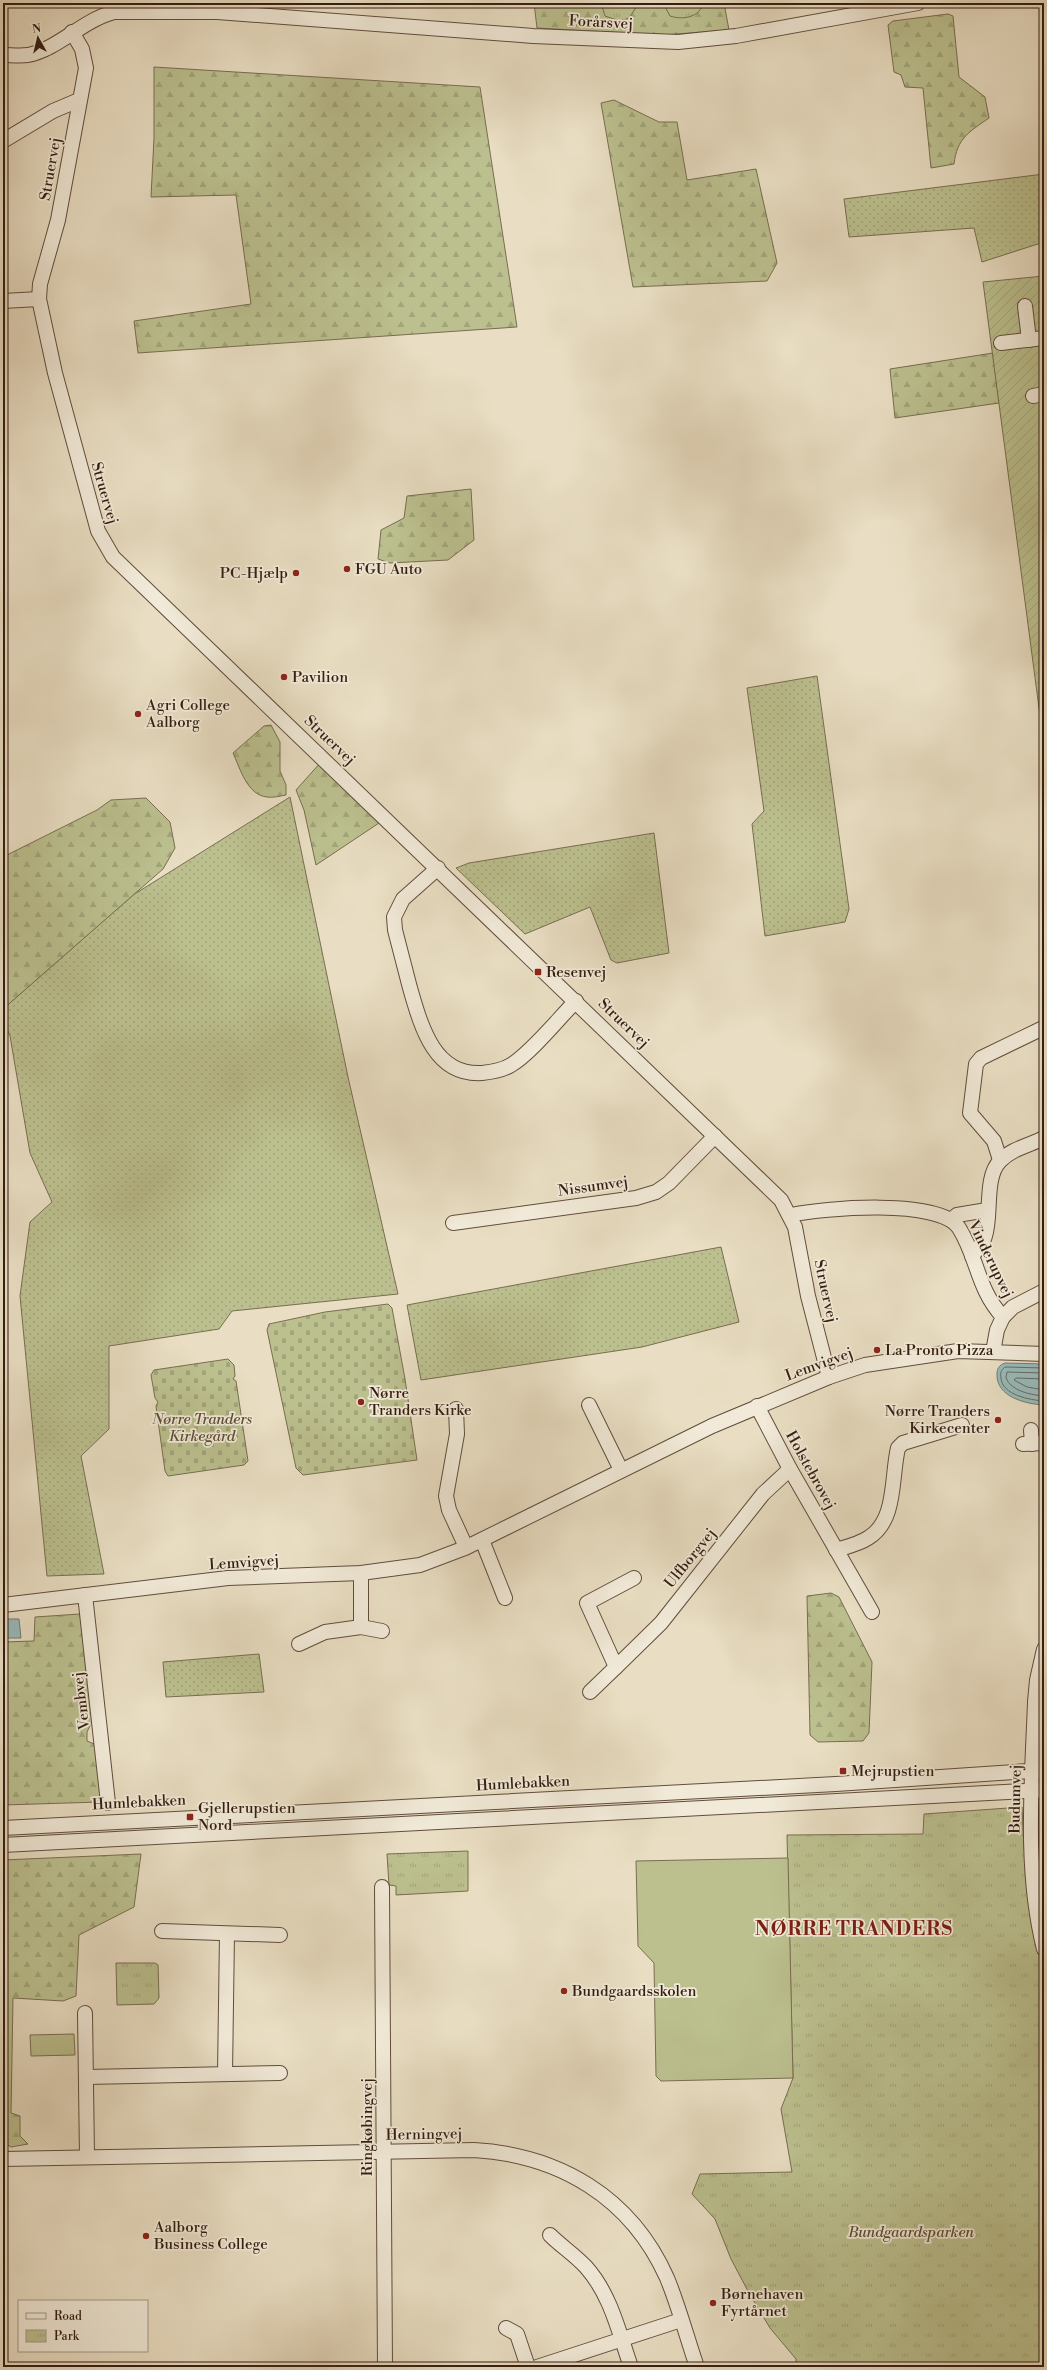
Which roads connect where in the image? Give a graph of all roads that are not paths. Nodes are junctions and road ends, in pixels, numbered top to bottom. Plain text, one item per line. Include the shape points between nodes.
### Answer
1 (918, 3) edge
2 (72, 32) junction
3 (3, 55) edge
4 (79, 100) junction
5 (3, 141) edge
6 (39, 299) junction
7 (3, 301) edge
8 (1025, 306) dead end
9 (1044, 338) edge
10 (1029, 340) junction
11 (1001, 343) dead end
12 (438, 868) junction
13 (576, 1001) junction
14 (1043, 1028) edge
15 (715, 1136) junction
16 (1044, 1138) edge
17 (1000, 1160) junction
18 (987, 1210) junction
19 (791, 1215) junction
20 (952, 1219) junction
21 (453, 1223) dead end
22 (972, 1256) junction
23 (1044, 1291) edge
24 (1003, 1317) junction
25 (993, 1352) junction
26 (1044, 1354) edge
27 (829, 1377) junction
28 (589, 1405) dead end
29 (757, 1406) junction
30 (456, 1409) dead end
31 (962, 1425) dead end
32 (790, 1469) junction
33 (621, 1470) junction
34 (482, 1540) junction
35 (466, 1547) junction
36 (836, 1550) junction
37 (361, 1573) junction
38 (634, 1578) dead end
39 (85, 1595) junction
40 (506, 1598) dead end
41 (3, 1605) edge
42 (872, 1612) dead end
43 (361, 1627) junction
44 (382, 1631) dead end
45 (299, 1644) dead end
46 (1044, 1649) edge
47 (616, 1667) junction
48 (590, 1692) dead end
49 (1039, 1779) edge
50 (108, 1803) dead end
51 (3, 1828) edge
52 (3, 1845) edge
53 (382, 1887) dead end
54 (162, 1931) dead end
55 (227, 1934) junction
56 (280, 1935) dead end
57 (1044, 1948) edge
58 (85, 2013) dead end
59 (280, 2073) dead end
60 (225, 2074) junction
61 (86, 2077) junction
62 (385, 2152) junction
63 (87, 2157) junction
64 (3, 2159) edge
65 (550, 2235) dead end
66 (681, 2320) junction
67 (506, 2328) dead end
68 (621, 2339) junction
69 (385, 2367) edge
70 (528, 2367) edge
71 (537, 2367) edge
72 (631, 2367) edge
73 (697, 2367) edge

1 - 2 street, Forårsvej via 736,36 678,42 533,36 217,12 114,12 101,15
2 - 3 street, Forårsvej via 28,55
2 - 4 street, Struervej via 85,57 86,68
4 - 5 street via 53,111
4 - 6 street, Struervej via 58,220 40,284
6 - 7 street
6 - 12 street, Struervej via 55,373 96,524 113,557
8 - 10 street
9 - 10 street
10 - 11 street
12 - 13 street, Struervej
12 - 13 street via 403,900 394,917 394,930 420,1026 441,1058 455,1069 472,1073 504,1069 527,1051
13 - 15 street, Struervej
14 - 17 street via 981,1058 976,1064 970,1113 994,1141
15 - 19 street, Struervej via 782,1200
15 - 21 street, Nissumvej via 669,1183 656,1192 636,1198
16 - 17 street via 1007,1154
17 - 18 street via 993,1172
18 - 20 street
18 - 22 street via 986,1235
19 - 20 street, Vinderupvej via 880,1207 910,1208 941,1214
19 - 27 street, Struervej
20 - 22 street, Vinderupvej via 961,1231
22 - 24 street, Vinderupvej via 984,1292
23 - 24 street via 1013,1307
24 - 25 street, Vinderupvej via 997,1330
25 - 26 street, Lemvigvej
25 - 27 street, Lemvigvej via 958,1351 900,1358
27 - 29 street, Lemvigvej
28 - 33 street
29 - 32 street, Holstebrovej
29 - 33 street, Lemvigvej
30 - 35 street via 457,1434 446,1496 449,1510
31 - 36 street via 903,1442 898,1448 885,1520 867,1539
32 - 36 street, Holstebrovej
32 - 47 street, Ulfborgvej via 763,1494 661,1623
33 - 34 street, Lemvigvej
34 - 35 street, Lemvigvej
34 - 40 street
35 - 37 street, Lemvigvej via 420,1566
36 - 42 street, Holstebrovej
37 - 39 street, Lemvigvej via 228,1578
37 - 43 street
38 - 47 street via 587,1603
39 - 41 street, Lemvigvej
39 - 50 street, Vembvej
43 - 44 street
43 - 45 street via 325,1632
46 - 49 street, Budumvej via 1037,1680
47 - 48 street, Ulfborgvej
49 - 51 street, Humlebakken via 836,1784
49 - 52 street via 908,1797
49 - 57 street, Budumvej via 1032,1859 1034,1898
53 - 62 street, Ringkøbingvej
54 - 55 street
55 - 56 street
55 - 60 street
58 - 61 street
59 - 60 street
60 - 61 street
61 - 63 street
62 - 63 street, Herningvej
62 - 66 street, Herningvej via 504,2152 533,2158 592,2186 618,2208 655,2256 667,2278
62 - 69 street, Ringkøbingvej
63 - 64 street, Herningvej
65 - 68 street via 586,2267 597,2282 611,2309
66 - 68 street
66 - 73 street, Herningvej
67 - 70 street via 517,2334
68 - 71 street
68 - 72 street

